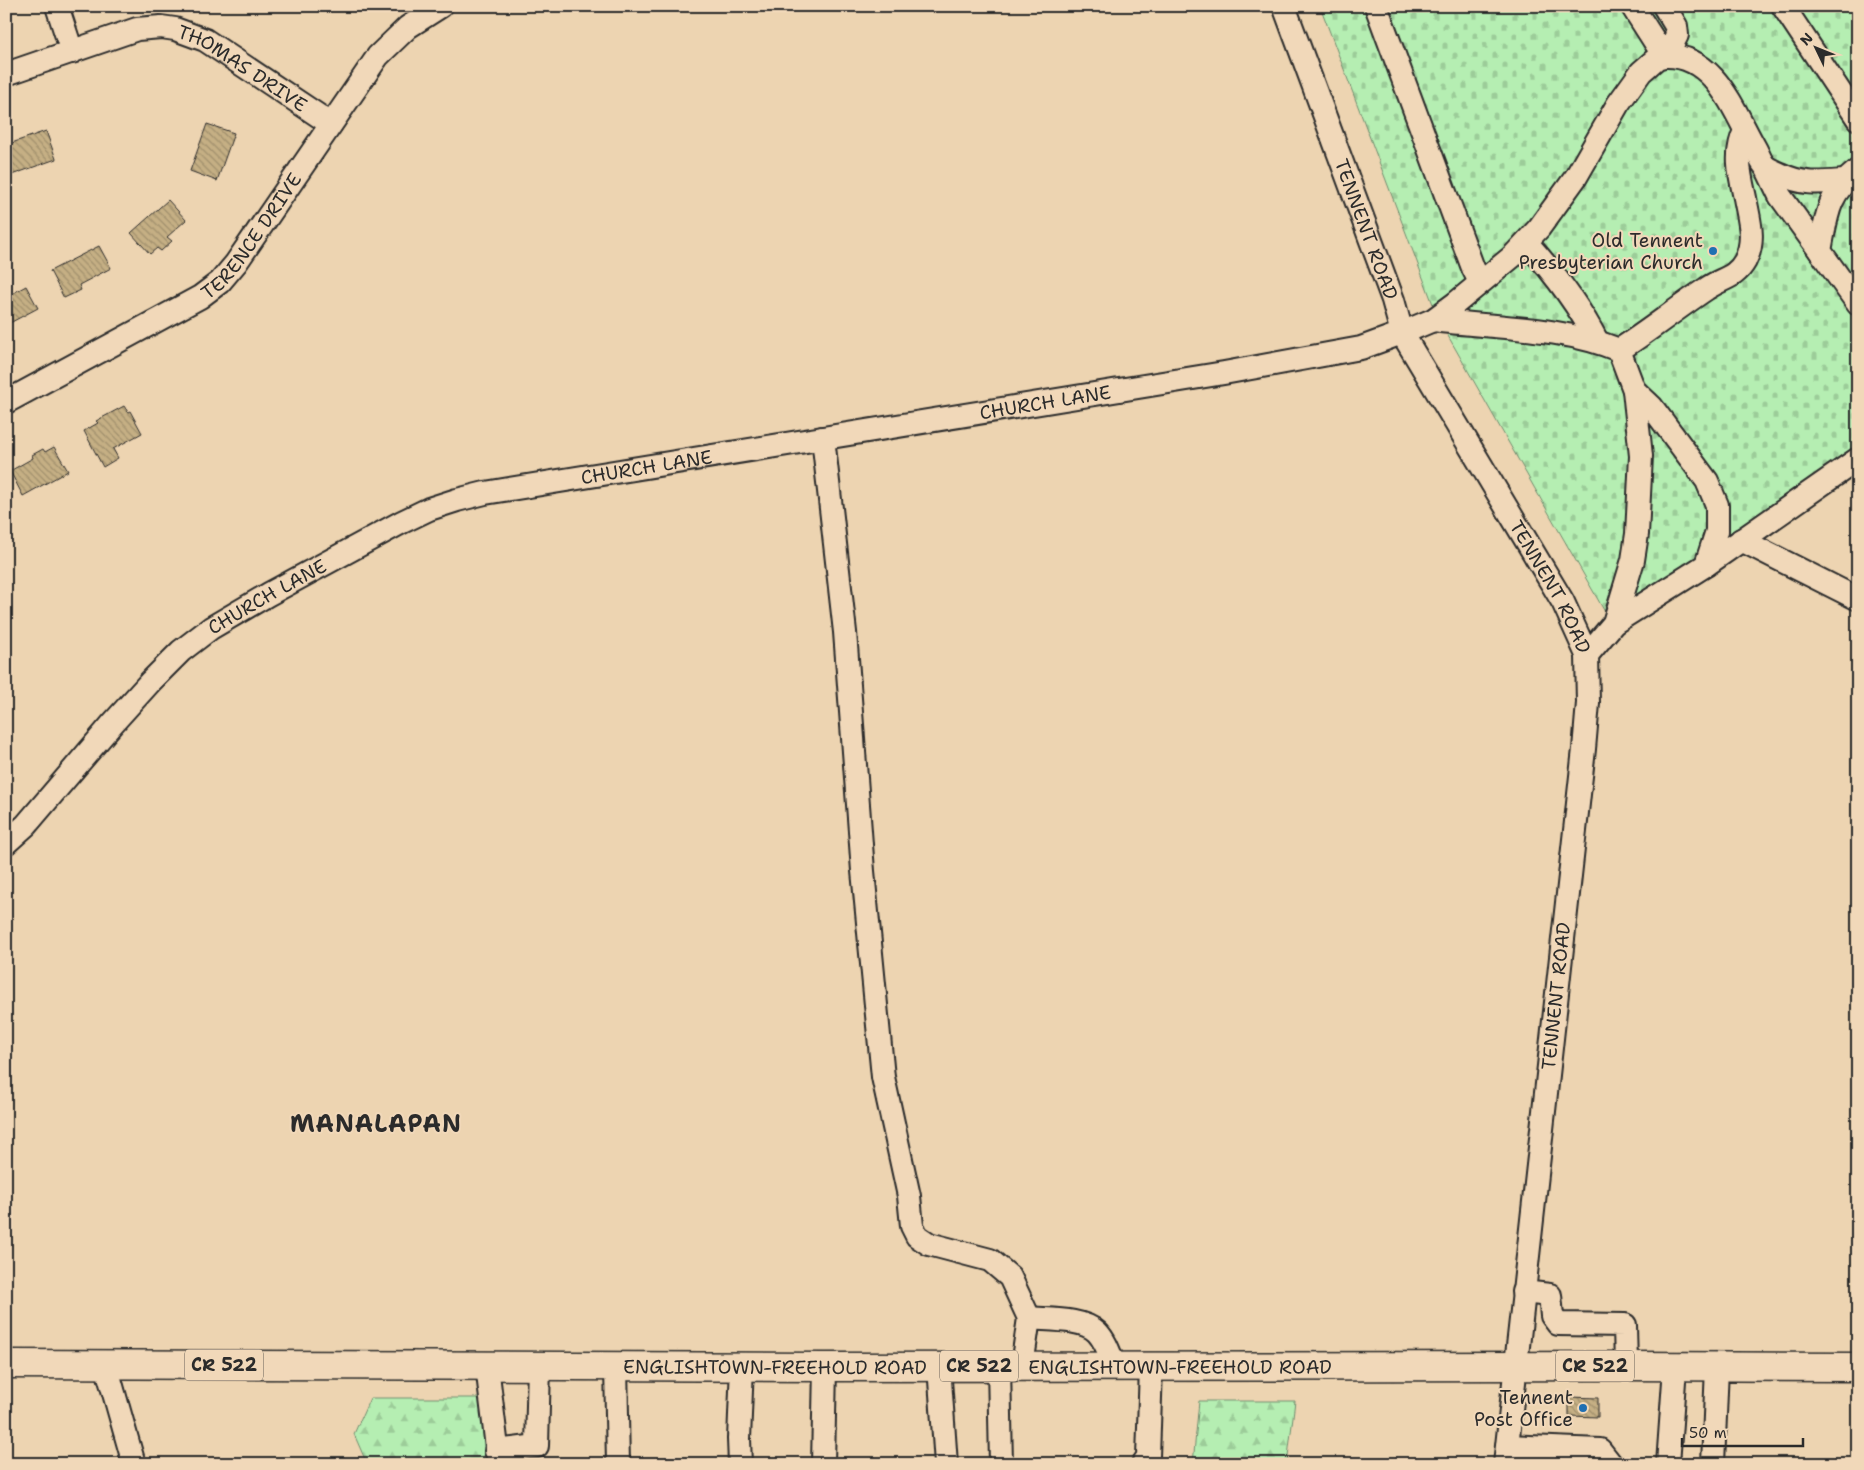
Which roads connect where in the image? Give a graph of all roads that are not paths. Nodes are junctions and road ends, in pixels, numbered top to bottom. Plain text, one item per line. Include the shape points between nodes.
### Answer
1 (57, 6) edge
2 (441, 6) edge
3 (1284, 6) edge
4 (1376, 6) edge
5 (1664, 6) edge
6 (1783, 6) edge
7 (1636, 8) edge
8 (72, 52) junction
9 (1664, 56) junction
10 (6, 74) edge
11 (1858, 119) edge
12 (331, 124) junction
13 (1746, 132) junction
14 (1766, 167) junction
15 (1850, 176) edge
16 (1527, 243) junction
17 (1820, 251) junction
18 (1480, 282) junction
19 (1858, 304) edge
20 (1433, 320) junction
21 (1402, 333) junction
22 (1597, 341) junction
23 (1619, 350) junction
24 (1634, 390) junction
25 (6, 402) edge
26 (823, 438) junction
27 (1858, 459) edge
28 (1741, 540) junction
29 (1706, 565) junction
30 (1858, 599) edge
31 (1614, 623) junction
32 (1587, 655) junction
33 (6, 843) edge
34 (1523, 1292) junction
35 (1029, 1318) junction
36 (6, 1364) edge
37 (106, 1365) junction
38 (539, 1365) junction
39 (487, 1366) junction
40 (616, 1366) junction
41 (742, 1366) junction
42 (939, 1366) junction
43 (1011, 1366) junction
44 (1516, 1366) junction
45 (1626, 1366) junction
46 (825, 1367) junction
47 (1115, 1367) junction
48 (1151, 1367) junction
49 (1675, 1367) junction
50 (1717, 1367) junction
51 (1858, 1367) edge
52 (1506, 1455) edge
53 (497, 1457) edge
54 (134, 1464) edge
55 (618, 1464) edge
56 (740, 1464) edge
57 (823, 1464) edge
58 (946, 1464) edge
59 (1001, 1464) edge
60 (1143, 1464) edge
61 (1611, 1464) edge
62 (1668, 1464) edge
63 (1713, 1464) edge

1 - 8 street
2 - 12 street, TERENCE DRIVE via 393,40 378,56
3 - 21 street, TENNENT ROAD via 1390,291
4 - 18 street
5 - 9 street via 1676,26 1677,35
6 - 11 street
7 - 9 street
8 - 10 street, THOMAS DRIVE
8 - 12 street, THOMAS DRIVE via 137,29 175,29 205,40
9 - 13 street via 1688,59 1719,83
9 - 16 street via 1652,61 1641,72 1618,104 1576,177
12 - 25 street, TERENCE DRIVE via 236,263 216,286
13 - 14 street
13 - 23 street via 1739,149 1738,164 1752,237 1745,261 1730,277 1706,288
14 - 15 street via 1794,180 1813,184
14 - 17 street via 1780,196
15 - 17 street via 1832,199
16 - 18 street
16 - 22 street via 1586,320
17 - 19 street
18 - 20 street
20 - 21 street, CHURCH LANE
20 - 22 street via 1514,327
21 - 26 street, CHURCH LANE via 1361,348
21 - 32 street, TENNENT ROAD via 1563,602
22 - 23 street
23 - 24 street
24 - 29 street via 1658,414 1707,481 1714,497 1717,531
24 - 31 street via 1641,456 1639,508 1632,560
26 - 33 street, CHURCH LANE via 485,493 447,503 402,522 269,594 211,628 181,651 113,723 26,825
26 - 35 street via 845,632 862,861 883,1077 912,1226 917,1236 929,1244 990,1260 998,1266 1010,1277
27 - 28 street
28 - 29 street
28 - 30 street
29 - 31 street
31 - 32 street
32 - 34 street, TENNENT ROAD via 1588,703 1584,748
34 - 44 street, TENNENT ROAD
34 - 45 street via 1550,1294 1552,1316 1558,1324 1625,1325
35 - 43 street
35 - 47 street via 1074,1321 1096,1331
36 - 37 main road, CR 522
37 - 39 main road, ENGLISHTOWN-FREEHOLD ROAD / CR 522
37 - 54 street
38 - 39 main road, ENGLISHTOWN-FREEHOLD ROAD / CR 522
38 - 40 main road, ENGLISHTOWN-FREEHOLD ROAD / CR 522
38 - 53 street via 537,1446
39 - 53 street
40 - 41 main road, ENGLISHTOWN-FREEHOLD ROAD / CR 522
40 - 55 street
41 - 46 main road, ENGLISHTOWN-FREEHOLD ROAD / CR 522
41 - 56 street
42 - 43 main road, ENGLISHTOWN-FREEHOLD ROAD / CR 522
42 - 46 main road, ENGLISHTOWN-FREEHOLD ROAD / CR 522
42 - 58 street
43 - 47 main road, ENGLISHTOWN-FREEHOLD ROAD / CR 522
43 - 59 street
44 - 45 main road, ENGLISHTOWN-FREEHOLD ROAD / CR 522
44 - 48 main road, ENGLISHTOWN-FREEHOLD ROAD / CR 522
44 - 52 street, TENNENT ROAD
45 - 49 main road, ENGLISHTOWN-FREEHOLD ROAD / CR 522
46 - 57 street
47 - 48 main road, ENGLISHTOWN-FREEHOLD ROAD / CR 522
48 - 60 street via 1148,1457
49 - 50 main road, ENGLISHTOWN-FREEHOLD ROAD / CR 522
49 - 62 street
50 - 51 main road, ENGLISHTOWN-FREEHOLD ROAD / CR 522
50 - 63 street
52 - 61 street via 1600,1450

